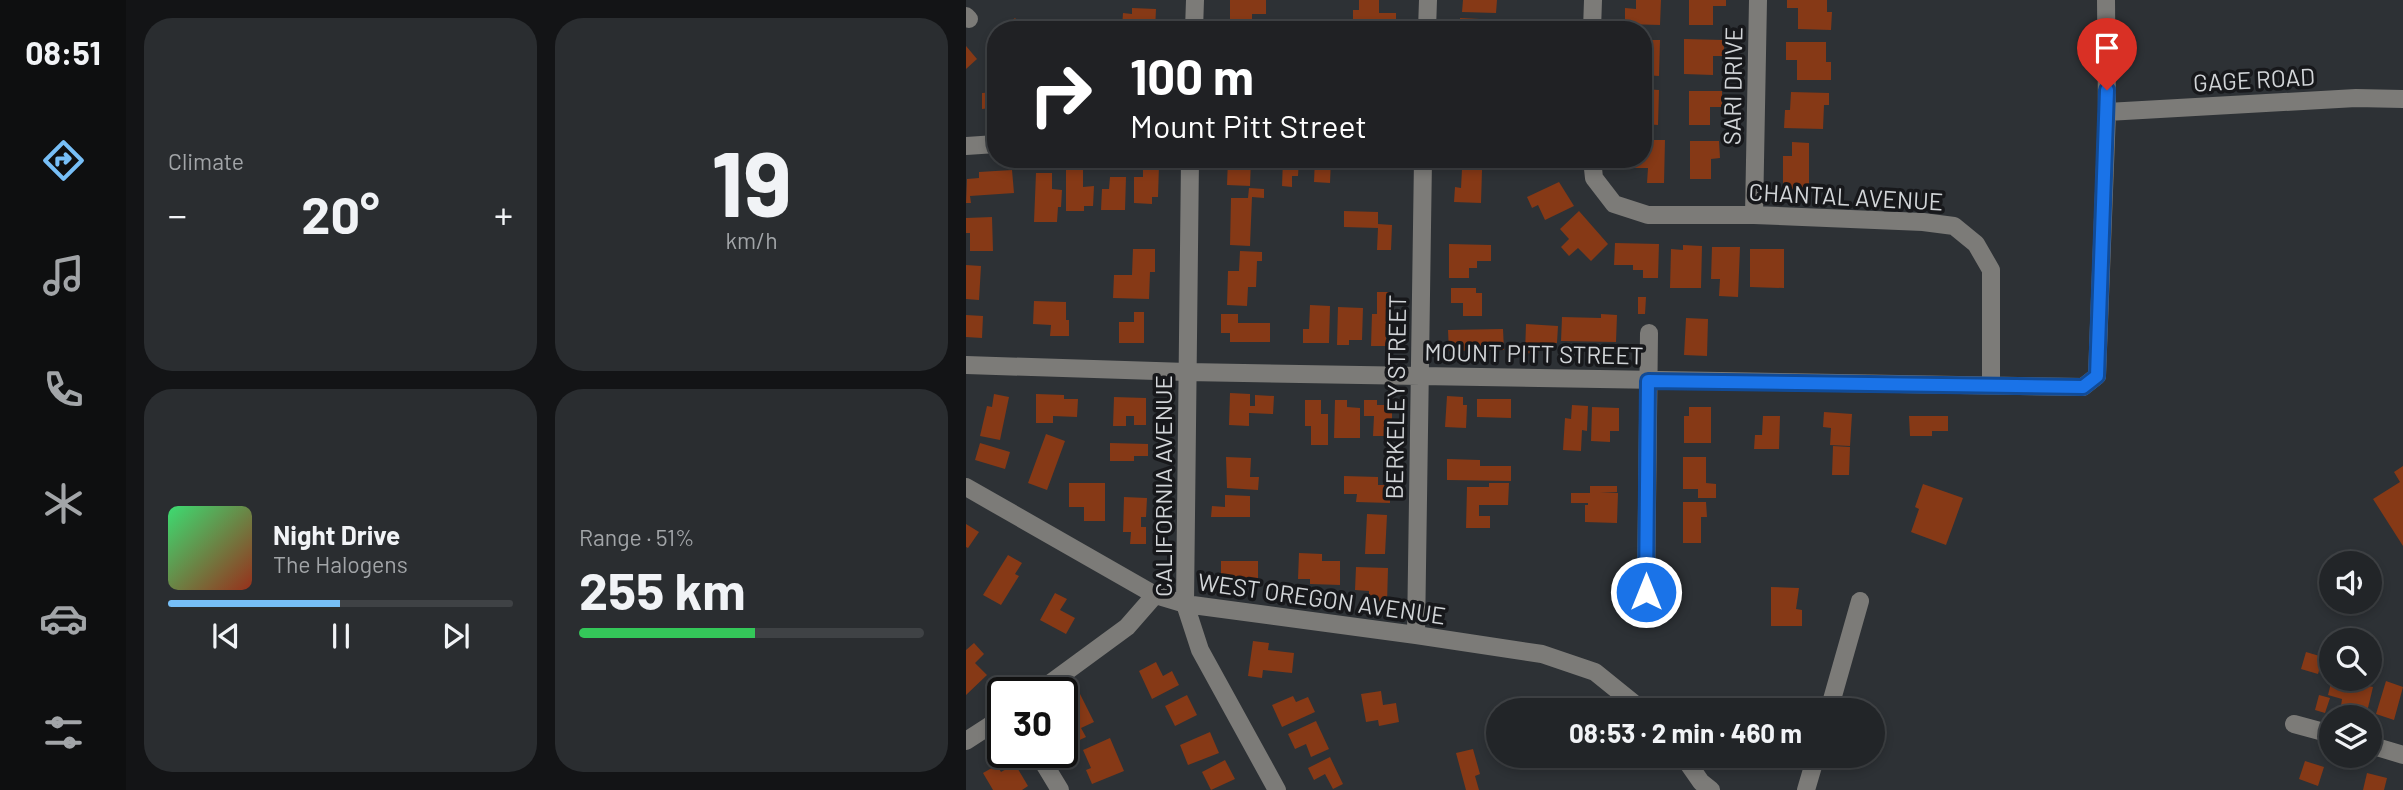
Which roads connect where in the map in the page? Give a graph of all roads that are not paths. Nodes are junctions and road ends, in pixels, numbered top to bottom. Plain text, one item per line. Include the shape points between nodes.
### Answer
1 (1195, 0) edge
2 (1427, 0) edge
3 (1592, 0) edge
4 (1758, 0) edge
5 (2106, 0) edge
6 (1194, 21) edge
7 (1427, 21) edge
8 (1592, 21) edge
9 (2403, 99) edge
10 (2107, 112) junction
11 (987, 145) edge
12 (966, 146) edge
13 (1191, 168) edge
14 (1423, 168) edge
15 (1593, 168) edge
16 (1754, 215) junction
17 (1649, 333) dead end
18 (966, 365) edge
19 (1187, 372) junction
20 (1420, 375) junction
21 (1648, 381) junction
22 (1991, 385) junction
23 (966, 487) edge
24 (1646, 592) dead end
25 (1155, 595) junction
26 (1860, 601) dead end
27 (1185, 604) junction
28 (1416, 635) junction
29 (1058, 677) edge
30 (1627, 698) edge
31 (1832, 698) edge
32 (2294, 724) dead end
33 (987, 727) edge
34 (2319, 731) edge
35 (966, 741) edge
36 (2382, 749) edge
37 (2403, 755) edge
38 (1047, 768) edge
39 (1691, 768) edge
40 (1812, 768) edge
41 (1060, 790) edge
42 (1278, 790) edge
43 (1711, 790) edge
44 (1806, 790) edge

1 - 6 street
2 - 7 street
3 - 8 street
4 - 16 street, SARI DRIVE
5 - 10 street
9 - 10 street, GAGE ROAD
10 - 22 street, MOUNT PITT STREET via 2097,376 2083,387
11 - 12 street
13 - 19 street, CALIFORNIA AVENUE
14 - 20 street, BERKELEY STREET
15 - 16 street, CHANTAL AVENUE via 1594,178 1614,204 1648,215
16 - 22 street, CHANTAL AVENUE via 1954,226 1976,244 1991,270
17 - 21 street
18 - 19 street, MOUNT PITT STREET
19 - 20 street, MOUNT PITT STREET
19 - 27 street, CALIFORNIA AVENUE
20 - 21 street, MOUNT PITT STREET
20 - 28 street, BERKELEY STREET
21 - 22 street, MOUNT PITT STREET
21 - 24 street
23 - 25 street, WEST OREGON AVENUE
25 - 27 street, WEST OREGON AVENUE
25 - 29 street via 1127,626
26 - 31 street
27 - 28 street, WEST OREGON AVENUE
27 - 42 street, CALIFORNIA AVENUE via 1200,650
28 - 30 street, WEST OREGON AVENUE via 1542,654 1595,672
32 - 34 street
33 - 35 street
36 - 37 street
38 - 41 street
39 - 43 street
40 - 44 street

